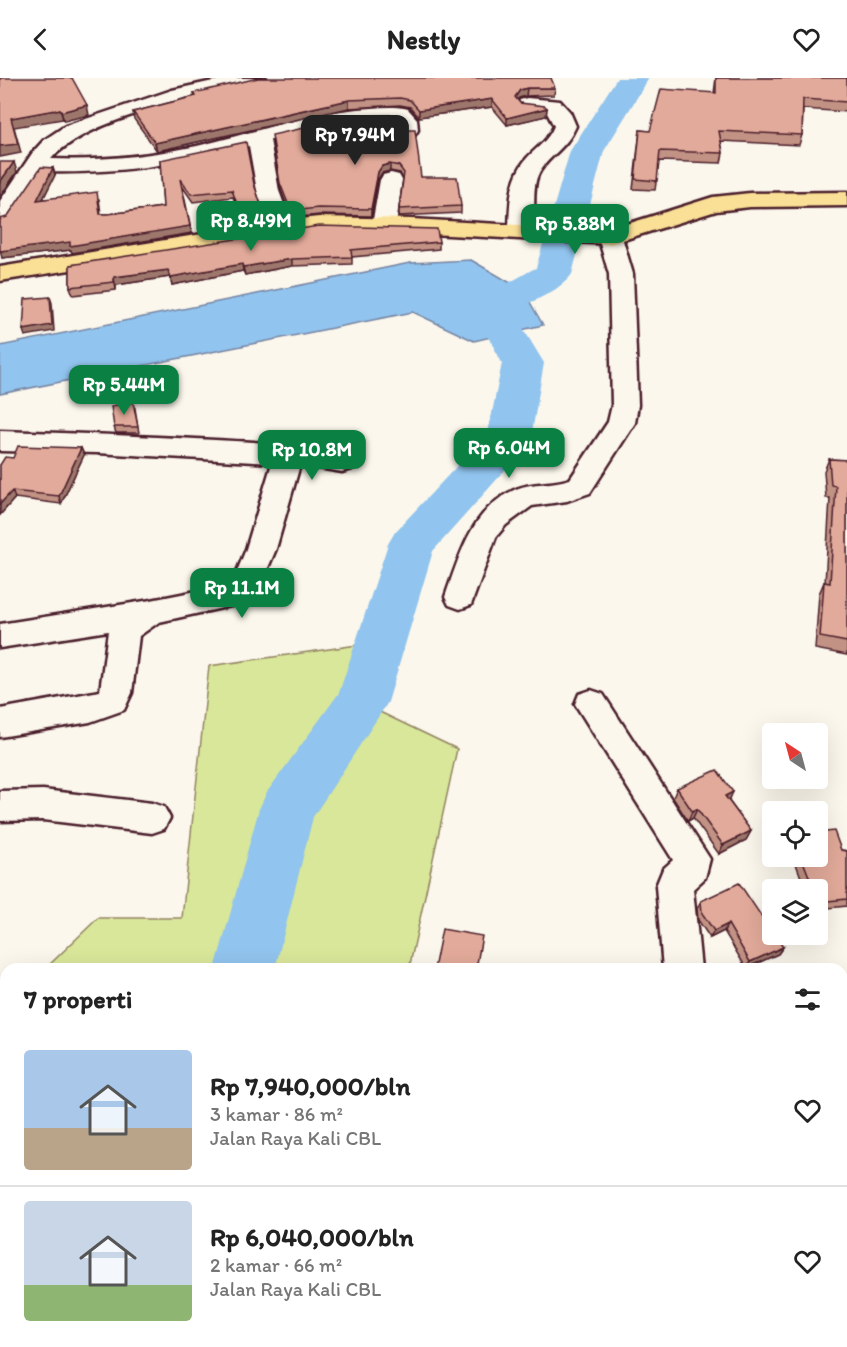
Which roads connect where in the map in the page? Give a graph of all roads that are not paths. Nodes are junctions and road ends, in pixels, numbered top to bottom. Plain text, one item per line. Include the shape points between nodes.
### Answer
1 (256, 78) edge
2 (528, 104) edge
3 (407, 130) edge
4 (258, 136) junction
5 (36, 163) junction
6 (7, 164) edge
7 (391, 180) dead end
8 (847, 199) edge
9 (0, 218) edge
10 (384, 225) junction
11 (280, 228) junction
12 (521, 230) junction
13 (607, 237) junction
14 (0, 274) edge
15 (0, 441) edge
16 (289, 454) junction
17 (342, 462) dead end
18 (460, 597) dead end
19 (151, 612) junction
20 (0, 636) edge
21 (591, 704) dead end
22 (0, 723) edge
23 (0, 806) edge
24 (152, 818) dead end
25 (681, 963) edge

1 - 5 street via 178,94 111,116 58,140
2 - 12 street via 557,106 566,126 554,148 531,167 524,179
3 - 4 street via 404,115 393,112 328,120
4 - 5 street via 133,164 95,167
4 - 11 street via 268,191
5 - 6 street
5 - 9 street
7 - 10 street
8 - 13 main road via 713,204
10 - 11 main road
10 - 12 main road
11 - 14 main road
12 - 13 main road
13 - 18 street via 621,274 625,405 621,423 580,486 525,497 496,517 483,533
15 - 16 street
16 - 17 street
16 - 19 street via 246,591
19 - 20 street
19 - 22 street via 124,630 112,700 90,708
21 - 25 street via 692,859 693,866 674,886
23 - 24 street via 43,805

